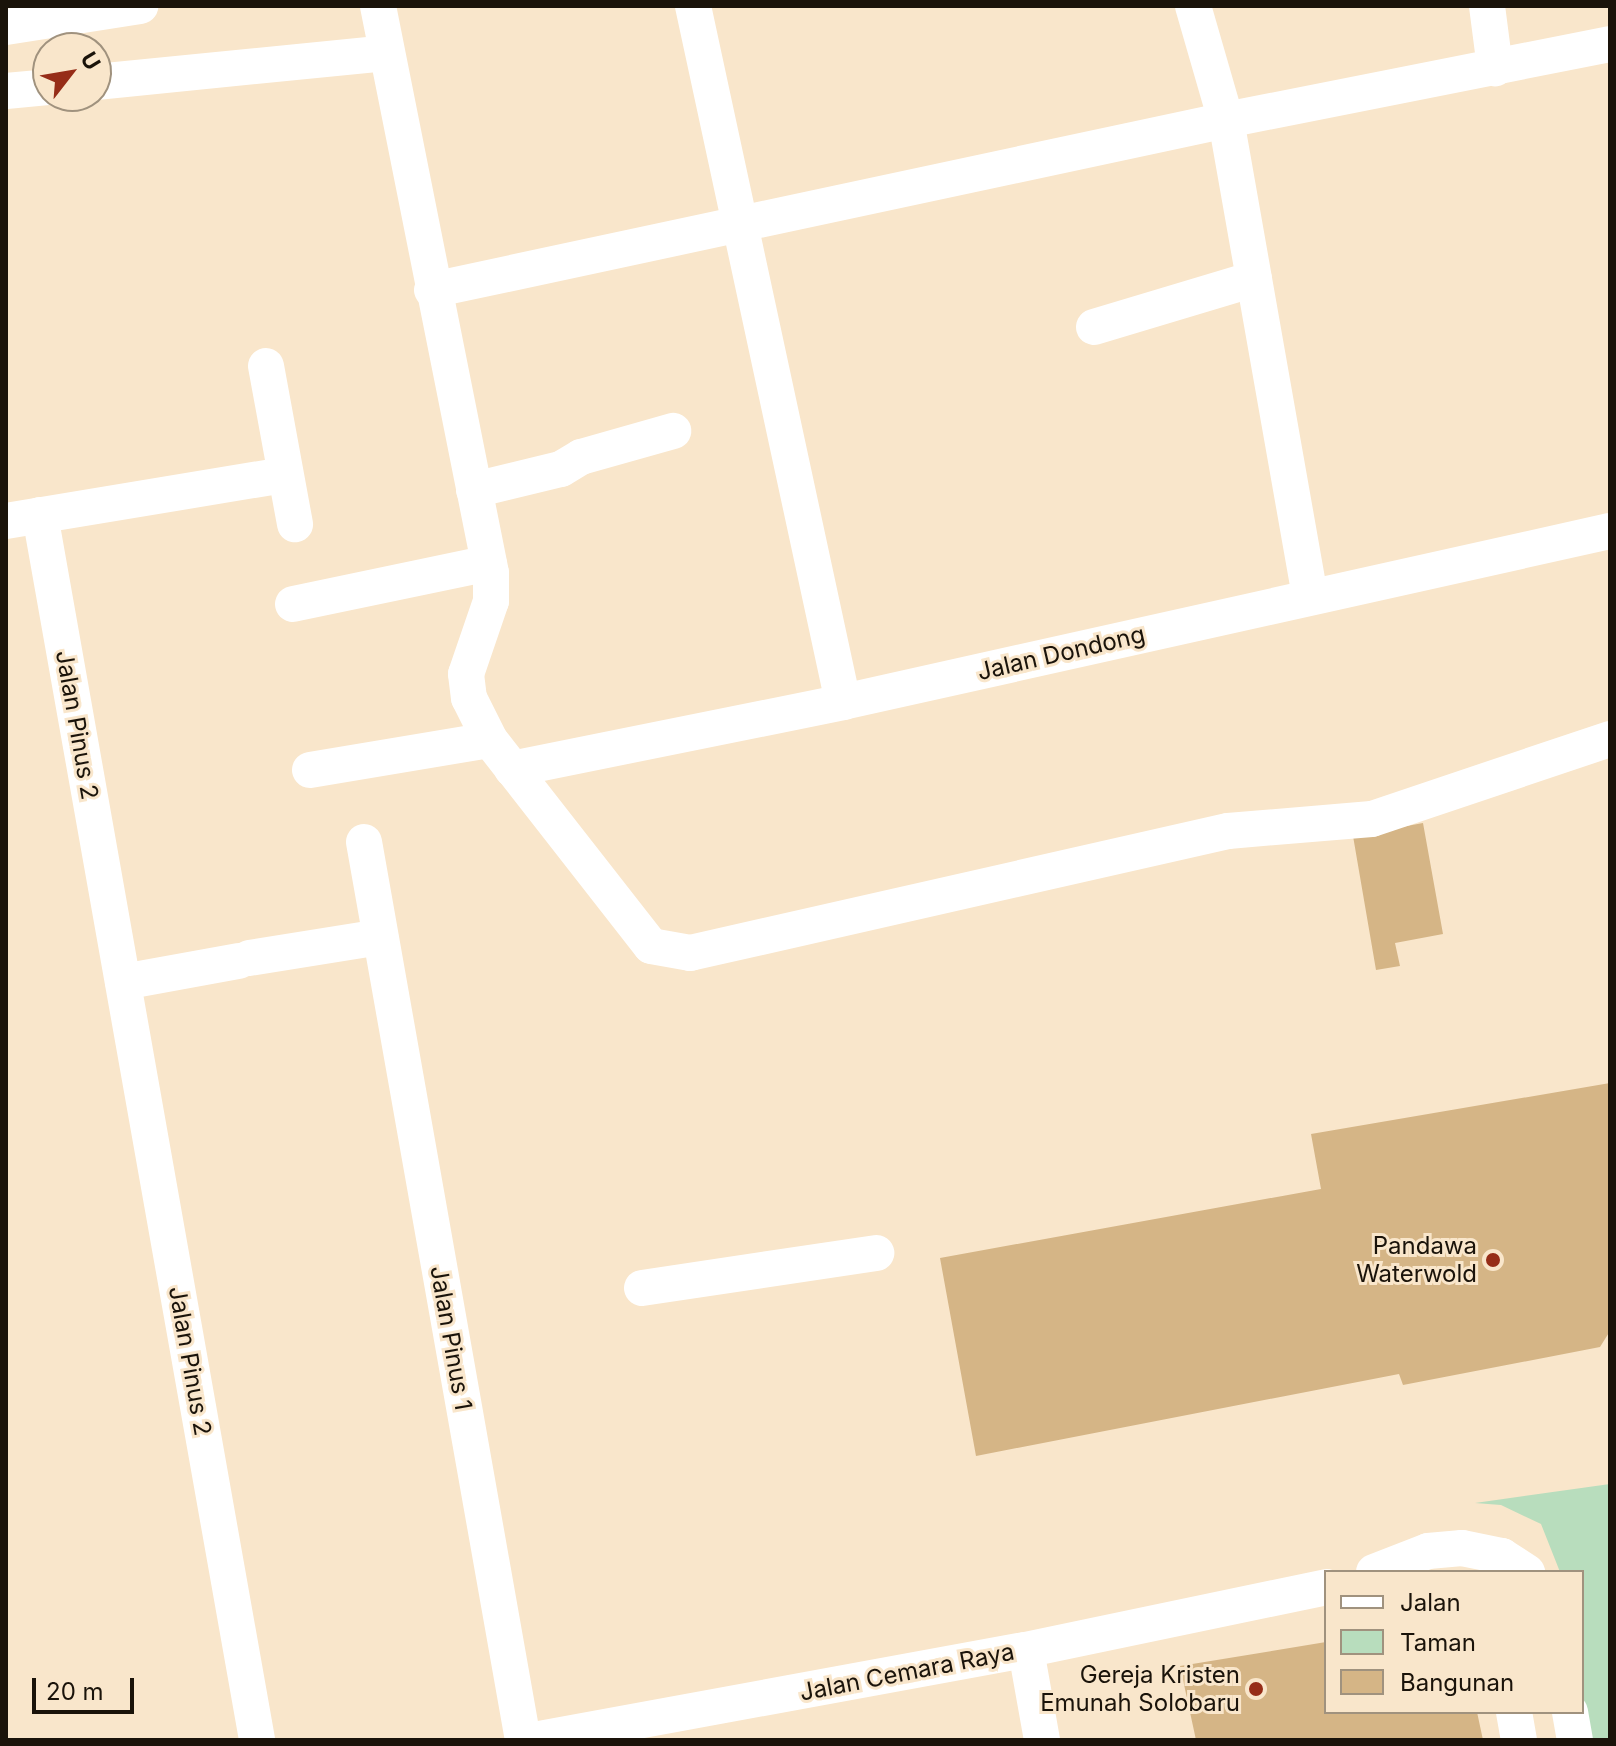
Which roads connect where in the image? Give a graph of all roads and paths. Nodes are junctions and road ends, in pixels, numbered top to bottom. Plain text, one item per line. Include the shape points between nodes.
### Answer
1 (140, 6) edge
2 (378, 6) edge
3 (693, 6) edge
4 (1193, 6) edge
5 (1487, 6) edge
6 (6, 27) edge
7 (1610, 44) edge
8 (384, 53) junction
9 (1495, 68) junction
10 (112, 80) edge
11 (32, 89) edge
12 (6, 91) edge
13 (1226, 120) junction
14 (741, 225) junction
15 (1254, 279) junction
16 (432, 290) junction
17 (1094, 327) dead end
18 (266, 366) dead end
19 (673, 431) dead end
20 (284, 475) junction
21 (474, 490) junction
22 (23, 518) edge
23 (295, 524) dead end
24 (1610, 531) edge
25 (489, 563) junction
26 (1310, 597) junction
27 (293, 604) dead end
28 (843, 702) junction
29 (1610, 739) edge
30 (490, 740) junction
31 (512, 769) junction
32 (310, 770) dead end
33 (364, 842) dead end
34 (380, 937) junction
35 (123, 982) junction
36 (876, 1253) dead end
37 (642, 1288) dead end
38 (1379, 1570) edge
39 (1524, 1570) edge
40 (1324, 1587) edge
41 (1029, 1667) dead end
42 (1514, 1714) edge
43 (1570, 1714) edge
44 (257, 1740) edge
45 (523, 1740) edge
46 (534, 1740) edge
47 (1042, 1740) edge
48 (1519, 1740) edge
49 (1575, 1740) edge

1 - 6 street
2 - 8 street
3 - 14 street
4 - 13 street
5 - 9 street
7 - 9 street
8 - 10 street
8 - 16 street
9 - 13 street
11 - 12 street
13 - 14 street
13 - 15 street
14 - 16 street
14 - 28 street
15 - 17 street
15 - 26 street
16 - 21 street
18 - 20 street
19 - 21 street via 581,457 561,469
20 - 22 street, Jalan Pinus 2
20 - 23 street
21 - 25 street
22 - 35 street, Jalan Pinus 2
24 - 26 street, Jalan Dondong
25 - 27 street
25 - 30 street via 491,601 466,685
26 - 28 street, Jalan Dondong
28 - 31 street, Jalan Dondong
29 - 31 street via 1372,819 1228,831 675,953 651,946 641,936
30 - 31 street
30 - 32 street
33 - 34 street, Jalan Pinus 1
34 - 35 street
34 - 45 street, Jalan Pinus 1
35 - 44 street, Jalan Pinus 2
36 - 37 street
38 - 39 street via 1428,1551 1462,1548 1502,1556
40 - 46 street, Jalan Cemara Raya via 1010,1653
41 - 47 street
42 - 48 street
43 - 49 street

